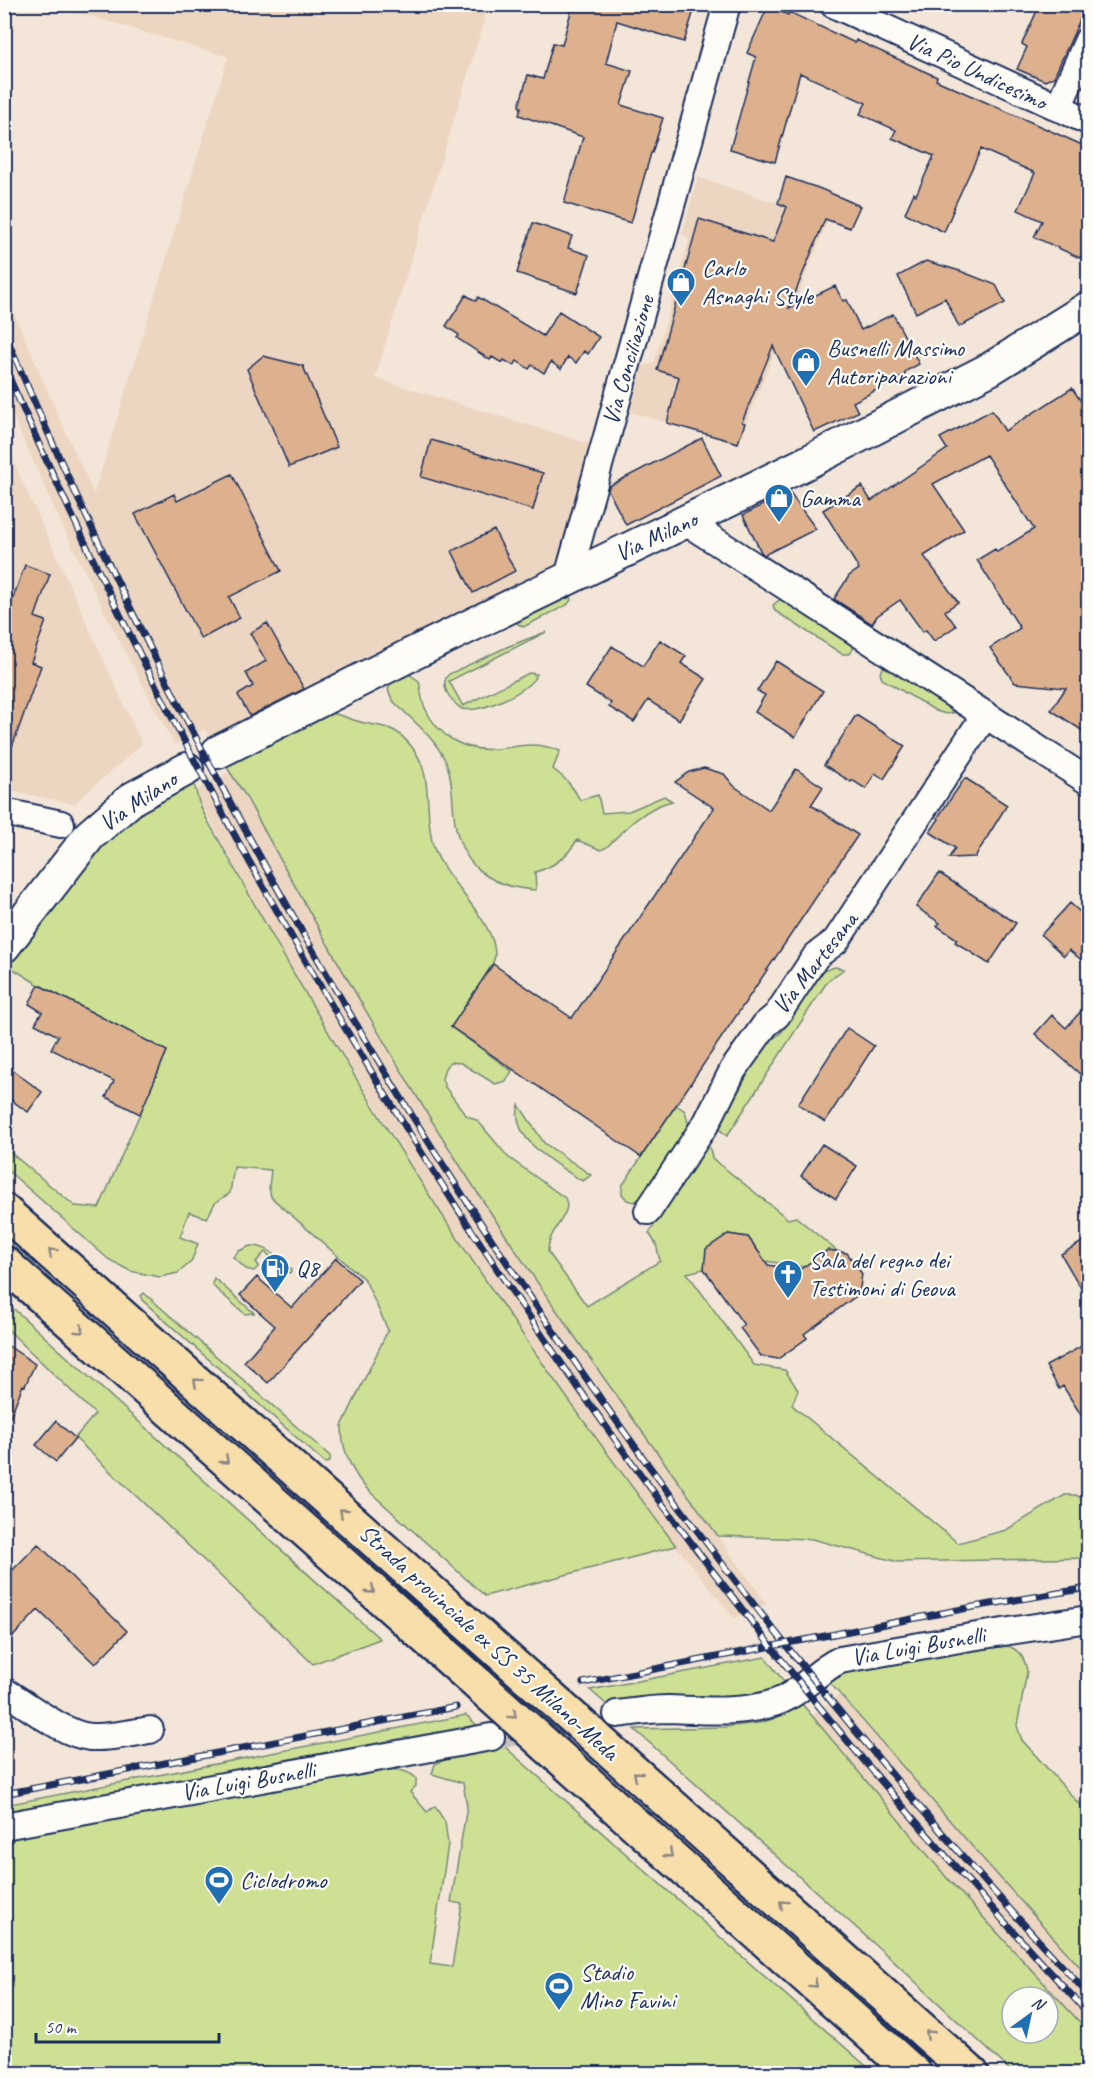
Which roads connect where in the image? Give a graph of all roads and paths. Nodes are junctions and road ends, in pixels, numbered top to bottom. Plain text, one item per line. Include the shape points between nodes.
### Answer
1 (727, 4) edge
2 (833, 4) edge
3 (1089, 40) edge
4 (1058, 108) junction
5 (1089, 122) edge
6 (1089, 308) edge
7 (686, 522) junction
8 (568, 577) junction
9 (985, 715) junction
10 (218, 752) dead end
11 (187, 768) dead end
12 (1089, 781) edge
13 (4, 812) edge
14 (60, 824) dead end
15 (4, 946) edge
16 (4, 1210) edge
17 (648, 1211) dead end
18 (4, 1263) edge
19 (1089, 1619) edge
20 (4, 1691) edge
21 (617, 1714) tunnel mouth
22 (150, 1730) dead end
23 (491, 1737) tunnel mouth
24 (4, 1826) edge
25 (915, 2073) edge
26 (972, 2073) edge

1 - 8 street, Via Conciliazione
2 - 4 street, Via Pio Undicesimo
3 - 4 street
4 - 5 street, Via Pio Undicesimo
6 - 7 street, Via Milano via 990,369
7 - 8 street, Via Milano
7 - 9 street
8 - 10 street, Via Milano
9 - 12 street
9 - 17 street, Via Martesana via 836,941 816,956 734,1070 707,1122
11 - 15 street, Via Milano via 133,798 90,835
13 - 14 street
26 -> 16 highway, Strada provinciale ex SS 35 Milano-Meda, bridge
18 -> 25 highway, Strada provinciale ex SS 35 Milano-Meda, bridge
19 - 21 street, Via Luigi Busnelli via 840,1660 785,1698 760,1707
20 - 22 street via 67,1730 82,1735
23 - 24 street, Via Luigi Busnelli

